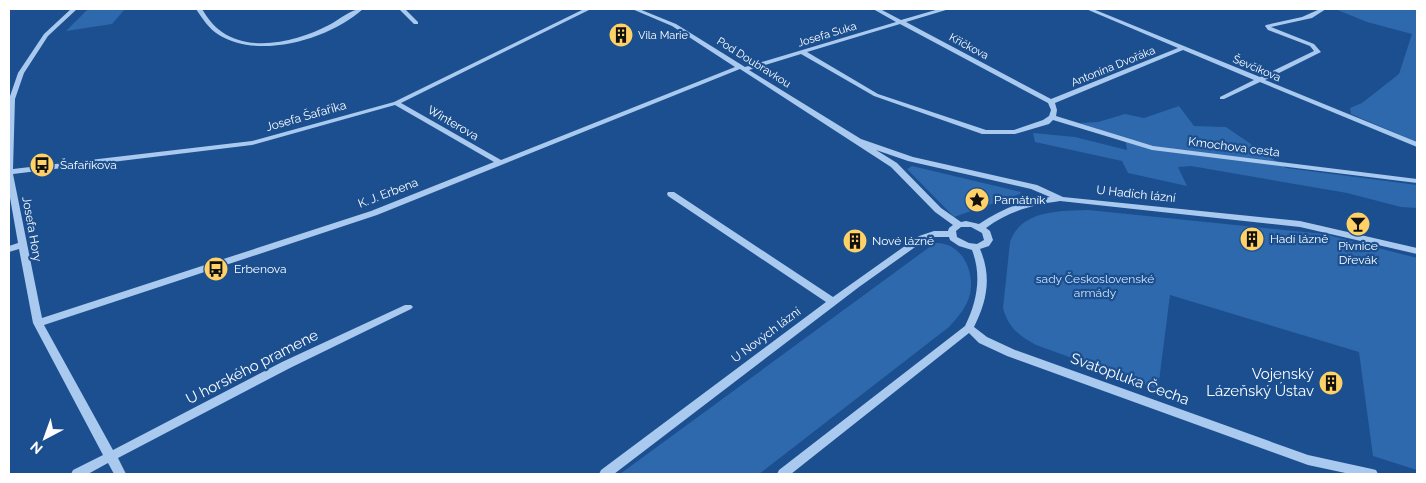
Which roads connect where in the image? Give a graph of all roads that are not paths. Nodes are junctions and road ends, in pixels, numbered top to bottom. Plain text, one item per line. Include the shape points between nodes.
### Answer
1 (74, 9) edge
2 (199, 9) edge
3 (360, 9) edge
4 (402, 9) edge
5 (588, 9) edge
6 (635, 9) edge
7 (876, 9) edge
8 (944, 9) edge
9 (1089, 9) edge
10 (1322, 9) edge
11 (903, 21) junction
12 (416, 23) dead end
13 (1183, 48) junction
14 (802, 52) junction
15 (742, 68) junction
16 (1258, 80) junction
17 (1222, 98) dead end
18 (1051, 102) junction
19 (396, 103) junction
20 (1052, 117) junction
21 (9, 130) edge
22 (858, 140) junction
23 (1417, 145) edge
24 (499, 162) junction
25 (9, 172) edge
26 (1417, 181) edge
27 (671, 194) dead end
28 (1061, 199) junction
29 (959, 225) junction
30 (981, 227) junction
31 (952, 234) junction
32 (22, 245) junction
33 (974, 247) junction
34 (9, 249) edge
35 (1417, 251) edge
36 (833, 302) junction
37 (408, 307) dead end
38 (38, 323) junction
39 (969, 328) junction
40 (110, 455) junction
41 (1365, 473) edge
42 (77, 474) edge
43 (120, 474) edge
44 (605, 474) edge
45 (783, 474) edge

1 - 21 street, Josefa Hory via 46,35 20,73 12,99
2 - 3 street via 220,34 254,44 289,41 317,34 340,24
4 - 12 street
5 - 19 street, Josefa Šafaříka
6 - 15 street, Pod Doubravkou via 674,25
7 - 11 street, Křičkova
8 - 11 street, Josefa Suka
9 - 13 street, Ševčíkova
10 - 16 street via 1302,21 1281,20 1268,26 1270,30 1312,45 1318,52
11 - 14 street, Josefa Suka
11 - 18 street, Křičkova
13 - 16 street, Ševčíkova
13 - 18 street, Antonína Dvořáka
14 - 15 street, Josefa Suka
14 - 20 street via 876,95 985,132 1015,132
15 - 22 street, Pod Doubravkou
15 - 24 street, K. J. Erbena
16 - 17 street
16 - 23 street, Ševčíkova
18 - 20 street
19 - 24 street, Winterova
19 - 25 street, Josefa Šafaříka via 252,142
20 - 26 street, Kmochova cesta via 1152,148
21 - 25 street, Josefa Hory
22 - 28 street, U Hadích lázní via 911,159 1034,187
22 - 29 street via 894,165 938,210
24 - 38 street, K. J. Erbena via 374,212
25 - 32 street, Josefa Hory
27 - 36 street
28 - 30 street via 1013,207
28 - 35 street, U Hadích lázní via 1300,224
29 - 30 street
29 - 31 street
30 - 33 street via 989,240
31 - 33 street via 962,244
31 - 36 street, U Nových lázní via 922,238
32 - 34 street
32 - 38 street, Josefa Hory
33 - 39 street via 980,256 982,274 980,306
36 - 44 street, U Nových lázní
37 - 40 street, U horského pramene
38 - 40 street, Josefa Hory
39 - 41 street, Svatopluka Čecha via 983,340 1011,353 1308,460
39 - 45 street
40 - 42 street
40 - 43 street, Josefa Hory

